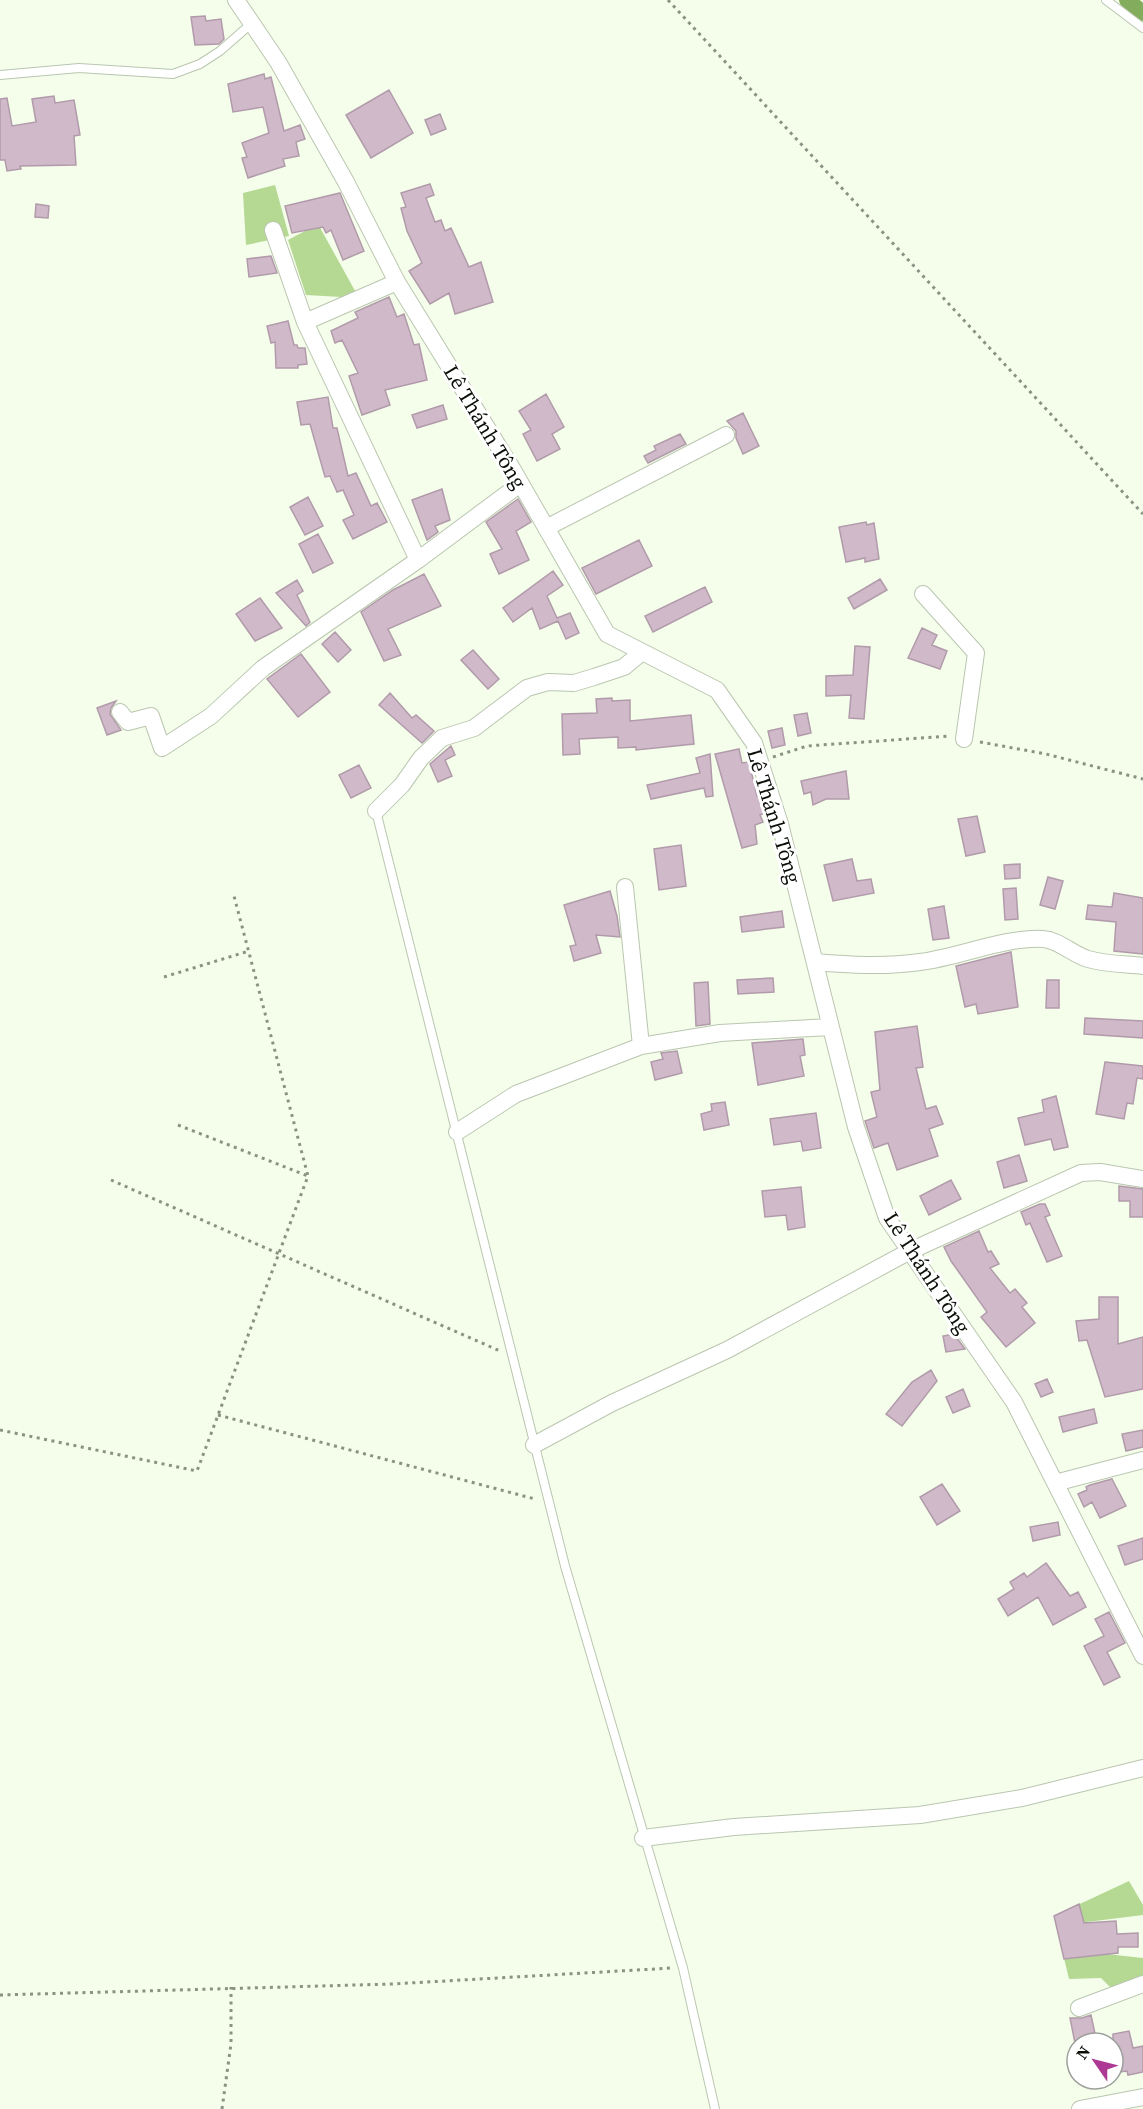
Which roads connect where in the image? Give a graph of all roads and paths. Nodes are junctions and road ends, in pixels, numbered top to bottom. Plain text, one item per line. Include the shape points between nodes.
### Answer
1 (236, 0) edge
2 (668, 0) edge
3 (1106, 0) edge
4 (252, 23) junction
5 (1143, 28) edge
6 (0, 75) edge
7 (273, 230) dead end
8 (397, 282) junction
9 (305, 322) junction
10 (726, 435) dead end
11 (520, 484) junction
12 (1143, 514) edge
13 (546, 528) junction
14 (418, 560) junction
15 (923, 594) dead end
16 (642, 652) junction
17 (120, 712) dead end
18 (964, 739) dead end
19 (376, 811) joint
20 (625, 887) dead end
21 (234, 896) dead end
22 (249, 951) junction
23 (815, 962) junction
24 (1143, 966) edge
25 (164, 977) dead end
26 (830, 1027) junction
27 (641, 1046) junction
28 (178, 1125) dead end
29 (457, 1132) junction
30 (308, 1176) junction
31 (1143, 1179) edge
32 (111, 1180) dead end
33 (278, 1251) junction
34 (910, 1251) junction
35 (512, 1357) junction
36 (218, 1415) junction
37 (0, 1430) edge
38 (534, 1445) junction
39 (1143, 1460) edge
40 (1055, 1483) junction
41 (549, 1502) junction
42 (1143, 1656) edge
43 (1143, 1768) edge
44 (643, 1838) junction
45 (683, 1968) junction
46 (1143, 1984) edge
47 (231, 1986) junction
48 (0, 1995) edge
49 (1079, 2008) dead end
50 (1143, 2097) edge
51 (222, 2109) edge
52 (715, 2109) edge
53 (1080, 2109) edge

1 - 4 street, Lê Thánh Tông
2 - 12 path
3 - 5 lane
4 - 6 lane via 200,64 173,74 79,68
4 - 8 street, Lê Thánh Tông via 346,182
7 - 9 street
8 - 9 street
8 - 11 street, Lê Thánh Tông
9 - 14 street
10 - 13 street
11 - 13 street, Lê Thánh Tông
11 - 14 street
13 - 16 street, Lê Thánh Tông via 607,634
14 - 17 street via 263,668 212,716 162,748 151,716 128,722
15 - 18 street via 976,653
16 - 19 street via 624,667 594,677 527,688 474,728 442,738
16 - 23 street, Lê Thánh Tông via 717,690 754,743 780,824
19 - 29 lane
20 - 27 street
21 - 22 path
22 - 25 path
22 - 30 path
23 - 24 street via 861,966 921,962 1044,939 1091,960
23 - 26 street, Lê Thánh Tông
26 - 27 street via 720,1033
26 - 34 street, Lê Thánh Tông via 856,1127 887,1218
27 - 29 street via 516,1094
28 - 30 path
29 - 35 lane
30 - 33 path
31 - 34 street via 1081,1173
32 - 33 path
33 - 35 path
33 - 36 path
34 - 38 street via 727,1350 612,1402
34 - 40 street, Lê Thánh Tông via 1014,1402
35 - 38 lane
36 - 37 path via 197,1471
36 - 41 path
38 - 41 lane
39 - 40 street
40 - 42 street, Lê Thánh Tông
41 - 44 lane
43 - 44 street via 1022,1798 920,1815 734,1827
44 - 45 lane
45 - 47 path via 392,1984
45 - 52 lane
46 - 49 street
47 - 48 path
47 - 51 path via 231,2044
50 - 53 street

